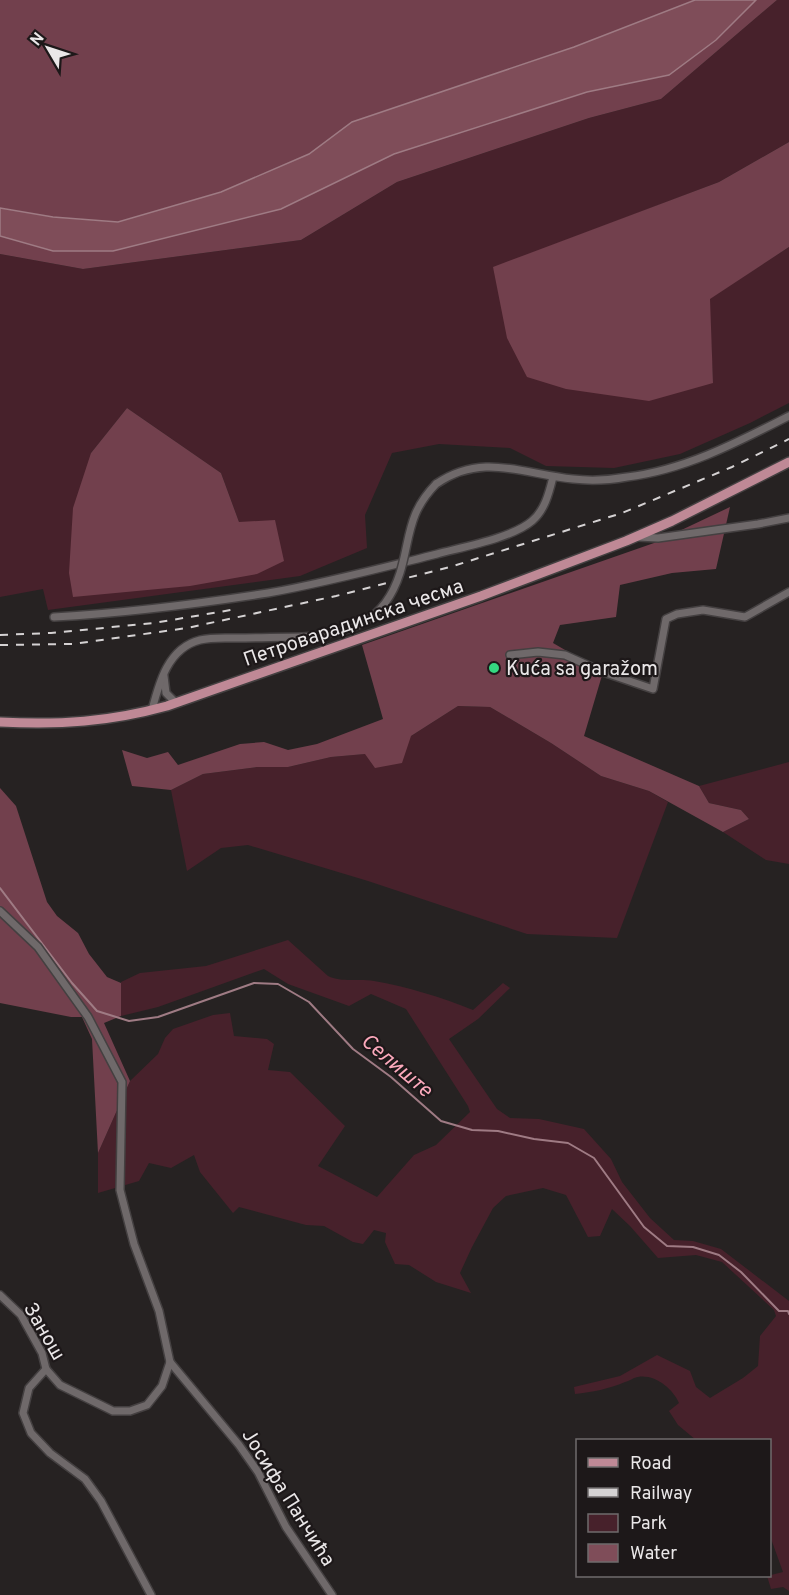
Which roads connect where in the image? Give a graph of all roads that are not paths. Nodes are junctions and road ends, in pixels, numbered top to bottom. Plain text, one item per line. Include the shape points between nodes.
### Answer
1 (789, 416) edge
2 (789, 462) edge
3 (553, 477) junction
4 (789, 518) edge
5 (638, 537) junction
6 (789, 592) edge
7 (54, 617) dead end
8 (510, 655) dead end
9 (163, 674) junction
10 (176, 703) junction
11 (152, 710) junction
12 (0, 722) edge
13 (0, 911) edge
14 (0, 1295) edge
15 (170, 1362) junction
16 (46, 1369) junction
17 (151, 1595) edge
18 (332, 1595) edge

1 - 3 street via 717,451 659,471 603,479
2 - 5 main road, Петроварадинска чесма
3 - 7 street via 543,508 531,522 470,546 268,593
3 - 9 street, bridge via 492,466 457,472 436,484 414,514 393,589 374,616 361,625 303,637 199,640 178,652
4 - 5 street via 658,538
5 - 10 main road, Петроварадинска чесма
6 - 8 street via 745,617 703,610 666,619 653,688 565,655
9 - 10 street via 166,693
9 - 11 street
10 - 11 main road, Петроварадинска чесма
11 - 12 main road, Петроварадинска чесма via 124,718 76,723
13 - 15 street via 38,948 88,1017 122,1082 120,1190 134,1244 159,1311
14 - 16 street, Занош via 21,1315 42,1353
15 - 16 street, Занош via 162,1386 147,1405 122,1412 60,1385
15 - 18 street, Јосифа Панчића via 258,1472 286,1527
16 - 17 street via 29,1388 23,1413 31,1433 85,1479 101,1501

